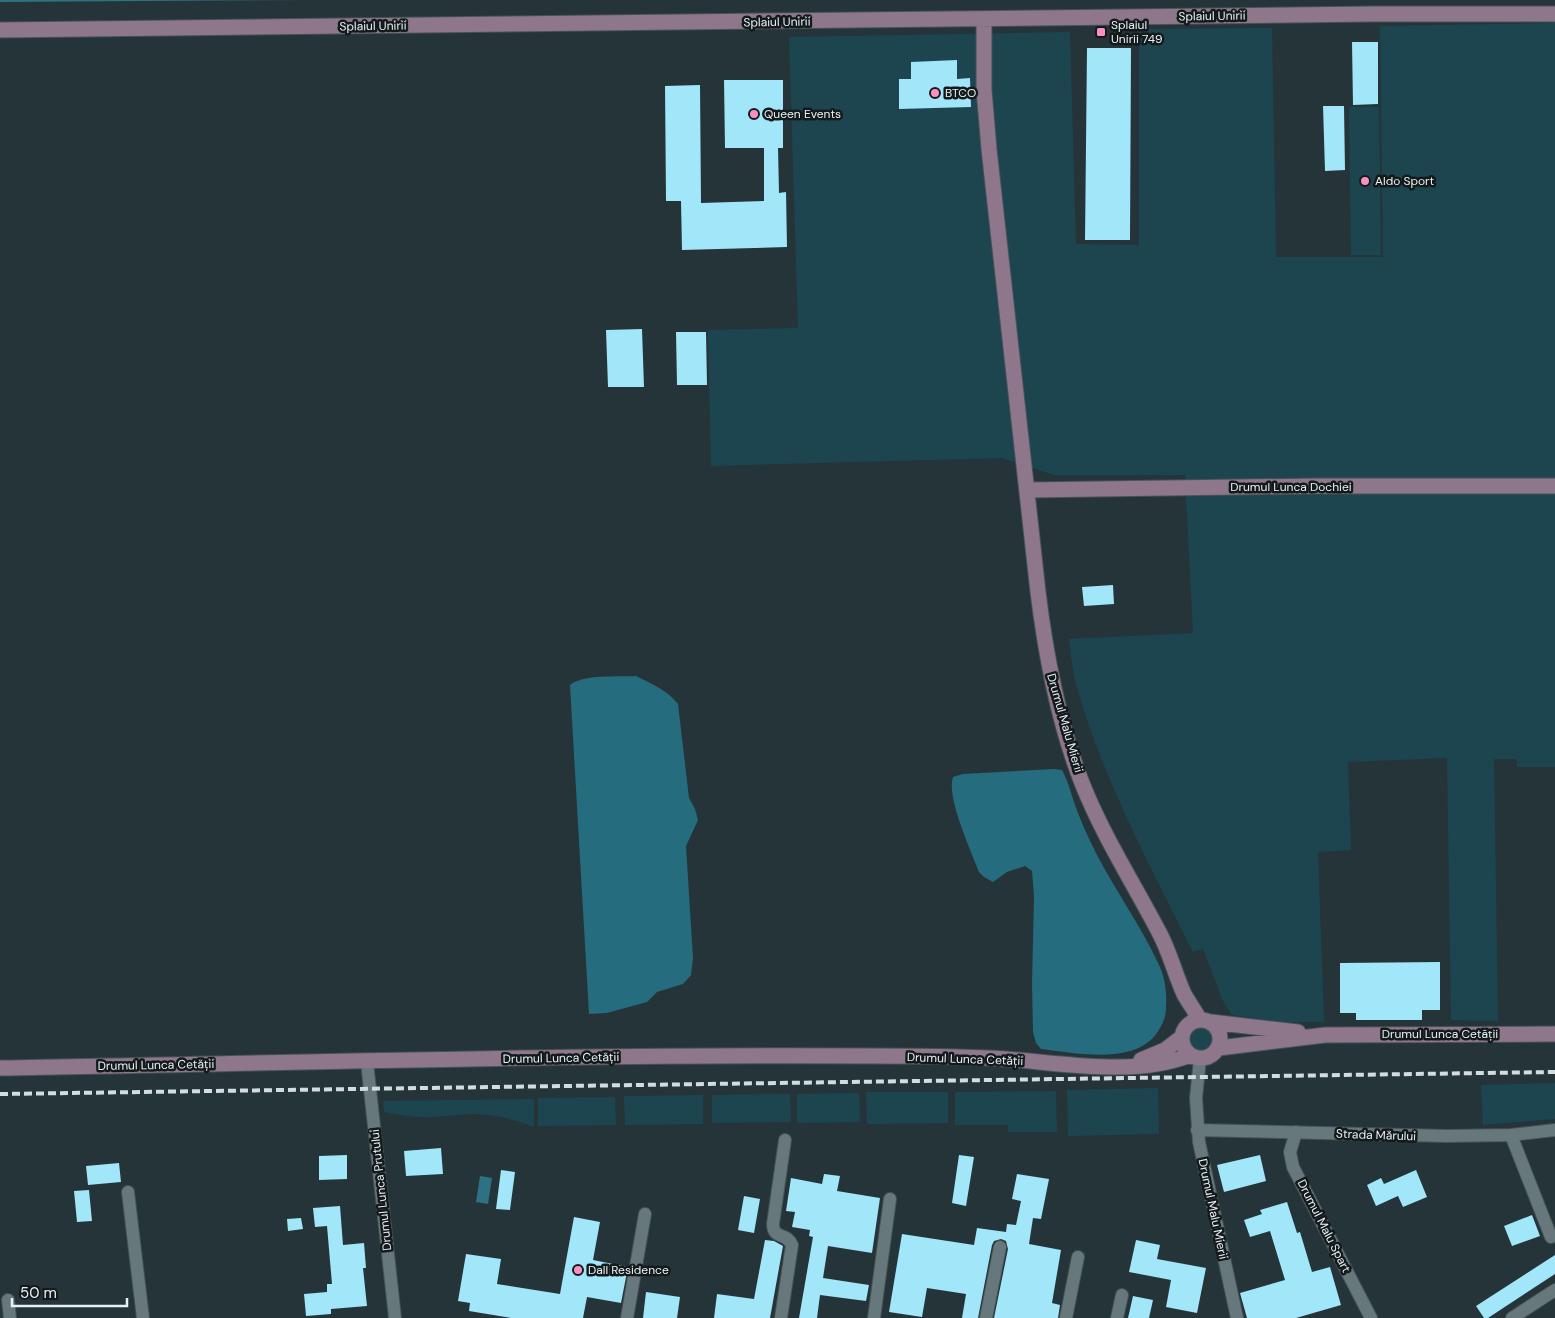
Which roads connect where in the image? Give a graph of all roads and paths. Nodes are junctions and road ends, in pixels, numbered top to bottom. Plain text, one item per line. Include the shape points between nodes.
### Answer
1 (1555, 14) edge
2 (984, 19) junction
3 (0, 30) edge
4 (1555, 486) edge
5 (1028, 490) junction
6 (1200, 1022) junction
7 (1555, 1034) edge
8 (1325, 1035) junction
9 (1182, 1038) junction
10 (1218, 1048) junction
11 (1195, 1057) junction
12 (367, 1062) junction
13 (1121, 1066) junction
14 (0, 1068) edge
15 (1197, 1130) junction
16 (1555, 1130) edge
17 (1296, 1132) junction
18 (1511, 1135) junction
19 (785, 1140) dead end
20 (128, 1192) dead end
21 (890, 1199) dead end
22 (645, 1214) dead end
23 (1552, 1236) dead end
24 (1000, 1247) dead end
25 (1078, 1257) dead end
26 (1555, 1290) edge
27 (1122, 1296) dead end
28 (8, 1300) dead end
29 (10, 1318) edge
30 (143, 1318) edge
31 (395, 1318) edge
32 (627, 1318) edge
33 (781, 1318) edge
34 (874, 1318) edge
35 (986, 1318) edge
36 (1066, 1318) edge
37 (1117, 1318) edge
38 (1237, 1318) edge
39 (1371, 1318) edge
40 (1512, 1318) edge

1 - 2 street, Splaiul Unirii
2 - 3 street, Splaiul Unirii
2 - 5 street, Drumul Malu Mierii via 986,118
4 - 5 street, Drumul Lunca Dochiei
5 - 6 street, Drumul Malu Mierii via 1043,630 1056,698 1071,752 1096,813 1161,936 1184,993
6 - 8 street, Drumul Lunca Cetății
6 - 9 street via 1183,1032
6 - 10 street via 1218,1030
7 - 8 street, Drumul Lunca Cetății
8 - 10 street, Drumul Lunca Cetății
9 - 11 street via 1184,1048
9 - 13 street, Drumul Lunca Cetății via 1156,1054
10 - 11 street via 1210,1056
11 - 13 street, Drumul Lunca Cetății
11 - 15 street, Drumul Malu Mierii
12 - 13 street, Drumul Lunca Cetății via 866,1056 962,1057
12 - 14 street, Drumul Lunca Cetății
12 - 31 street, Drumul Lunca Prutului
15 - 17 street, Strada Mărului
15 - 38 street, Drumul Malu Mierii
16 - 18 street, Strada Mărului
17 - 18 street, Strada Mărului
17 - 39 street, Drumul Malu Spart via 1290,1152 1293,1167
18 - 23 street
19 - 33 street via 773,1224 776,1234 792,1244
20 - 30 street
21 - 34 street
22 - 32 street
24 - 35 street
25 - 36 street
26 - 40 street
27 - 37 street
28 - 29 street

